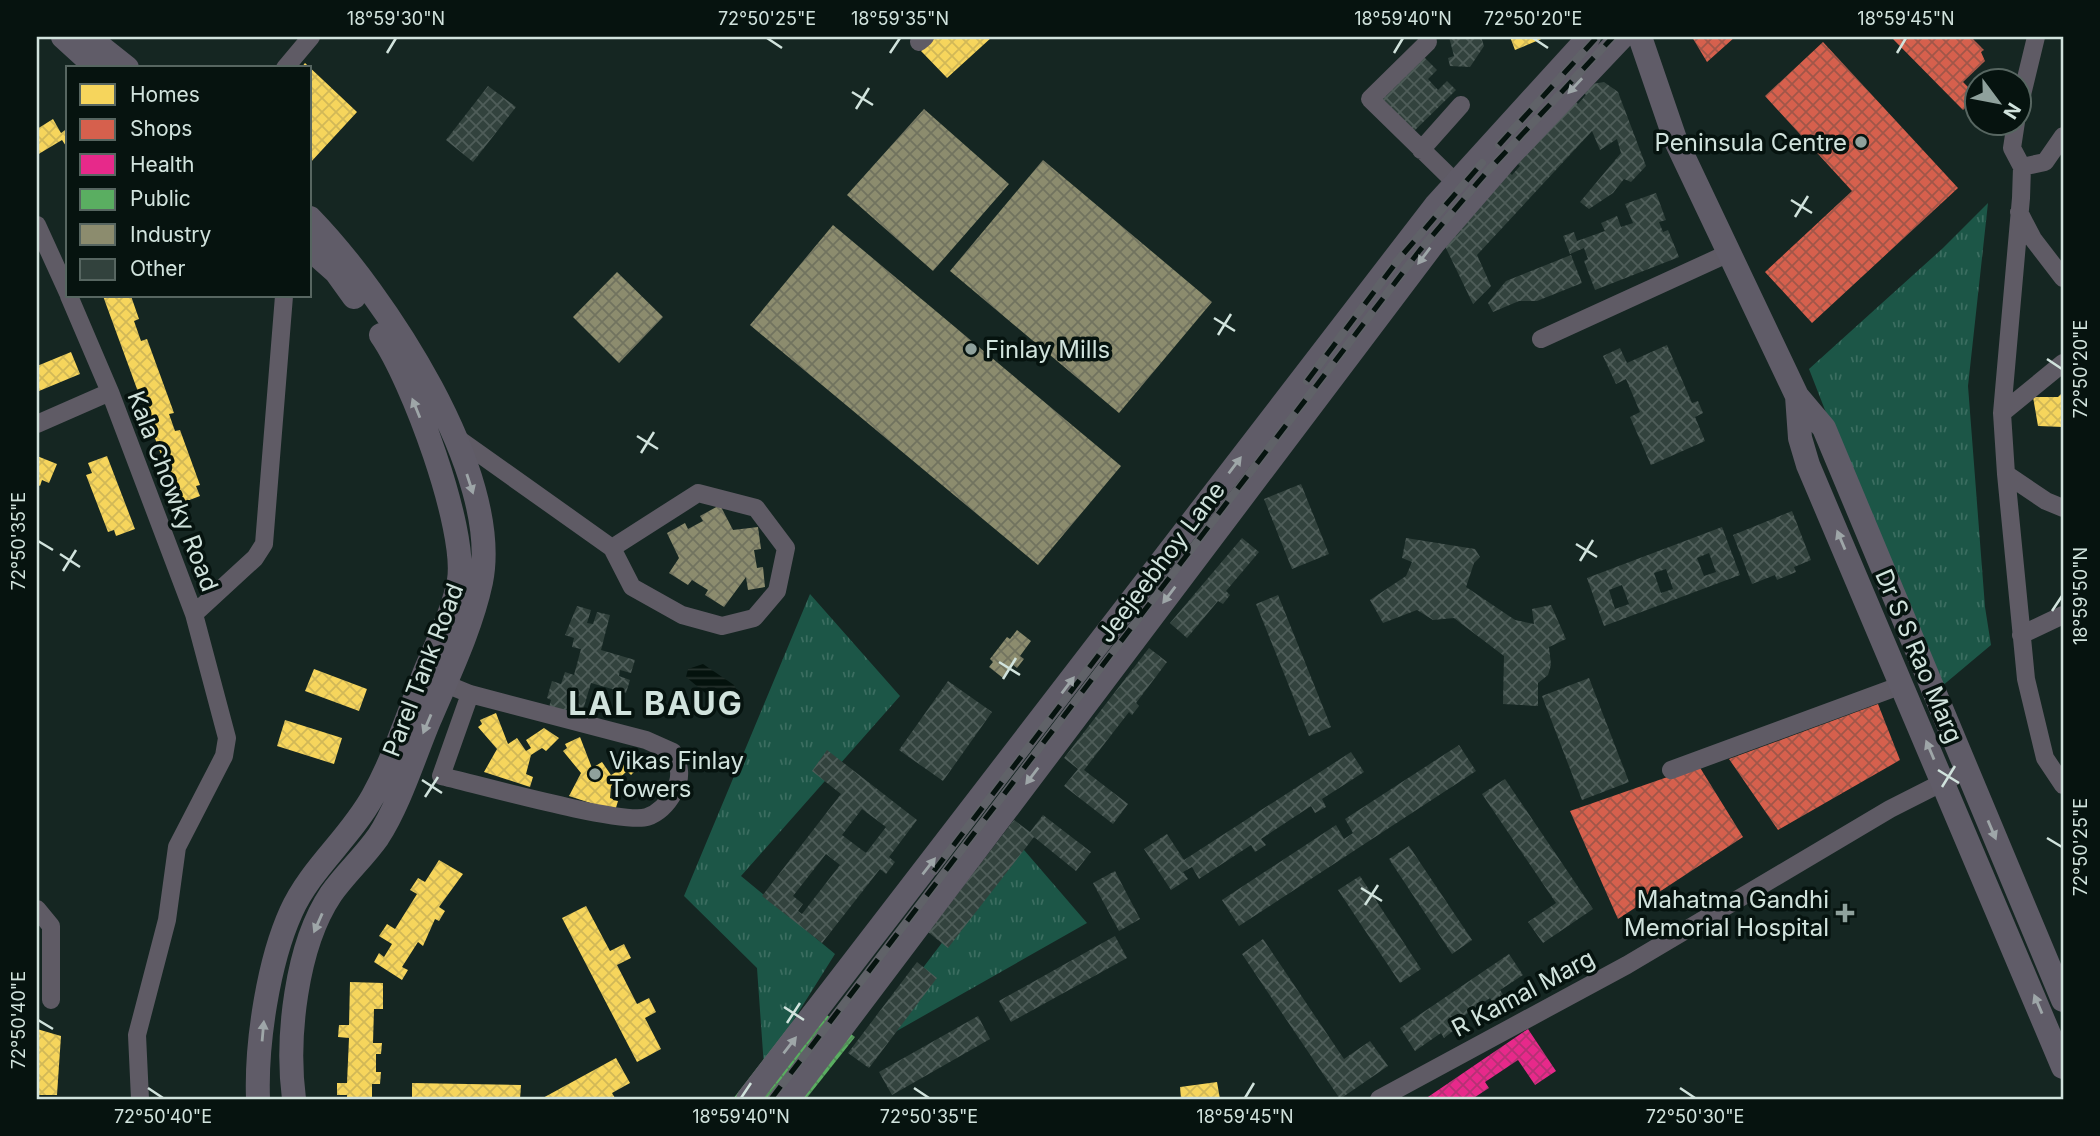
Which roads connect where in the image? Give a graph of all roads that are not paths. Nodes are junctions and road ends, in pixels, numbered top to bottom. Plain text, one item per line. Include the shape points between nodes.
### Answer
1 (63, 37) edge
2 (88, 37) edge
3 (311, 37) edge
4 (1589, 37) edge
5 (1622, 37) edge
6 (1640, 37) edge
7 (2036, 37) edge
8 (1428, 42) dead end
9 (95, 66) edge
10 (124, 66) edge
11 (287, 66) edge
12 (2029, 66) edge
13 (1461, 105) dead end
14 (2014, 136) edge
15 (2063, 139) edge
16 (1421, 150) junction
17 (1488, 164) junction
18 (2022, 167) junction
19 (1456, 183) junction
20 (2019, 212) junction
21 (312, 220) edge
22 (37, 225) edge
23 (312, 251) edge
24 (1729, 253) junction
25 (2063, 278) edge
26 (66, 288) edge
27 (70, 298) edge
28 (284, 298) edge
29 (1541, 339) dead end
30 (2063, 363) edge
31 (412, 372) junction
32 (110, 392) junction
33 (1797, 396) junction
34 (2003, 413) junction
35 (37, 424) edge
36 (454, 434) junction
37 (428, 438) junction
38 (2007, 474) junction
39 (2063, 508) edge
40 (1174, 545) junction
41 (612, 548) junction
42 (1194, 561) junction
43 (194, 614) junction
44 (2063, 615) edge
45 (2021, 635) junction
46 (434, 679) junction
47 (1902, 685) junction
48 (470, 694) junction
49 (1671, 770) dead end
50 (1967, 770) junction
51 (1943, 782) junction
52 (2063, 785) edge
53 (382, 802) junction
54 (37, 909) edge
55 (883, 925) junction
56 (906, 943) junction
57 (51, 1000) dead end
58 (2063, 1000) edge
59 (2063, 1068) edge
60 (140, 1099) edge
61 (258, 1099) edge
62 (294, 1099) edge
63 (748, 1099) edge
64 (788, 1099) edge
65 (1379, 1099) edge

1 - 9 street
2 - 10 street
3 - 11 street
4 - 17 street, Jeejeebhoy Lane
5 -> 17 street
6 - 24 street via 1675,139
7 - 12 street
8 - 16 street via 1370,99
13 - 16 street
14 - 18 street via 2012,148
15 - 18 street via 2045,162
16 - 19 street
17 - 19 street, Jeejeebhoy Lane
17 -> 42 street
18 - 20 street
40 -> 19 street, Jeejeebhoy Lane
20 - 25 street
20 - 34 street
21 - 31 street via 349,260
22 - 26 street, Kala Chowky Road
23 - 31 street, Parel Tank Road via 336,272
24 - 29 street
24 - 33 street
27 - 32 street, Kala Chowky Road
28 - 43 street, Kala Chowky Road via 264,544 255,558
30 - 34 street
31 - 36 street
37 -> 31 street, Parel Tank Road
32 - 35 street
32 - 43 street, Kala Chowky Road
47 -> 33 street via 1808,465 1800,439
33 - 50 street, Dr S S Rao Marg via 1824,428
34 - 38 street
36 - 37 street
36 - 41 street
36 -> 46 street via 483,533 481,581
37 - 46 street, Parel Tank Road via 452,513 459,578
38 - 39 street
38 - 45 street
40 - 42 street
55 -> 40 street, Jeejeebhoy Lane
41 - 41 street via 698,494 756,508 786,548 776,591 754,618 722,626 681,615 632,587
42 -> 56 street
43 - 60 street via 227,748 177,847 167,920 137,1035
44 - 45 street
45 - 52 street via 2026,679 2045,758
46 - 48 street
46 - 53 street, Parel Tank Road
47 - 49 street
51 -> 47 street
48 - 48 street via 646,740 673,752 681,767 676,790 663,808 646,818 604,814 441,775
50 - 51 street, R Kamal Marg
50 -> 58 street, Dr S S Rao Marg
59 -> 51 street
51 - 65 street, R Kamal Marg via 1627,965
61 -> 53 street, Parel Tank Road via 265,1008 290,913 309,880
53 -> 62 street via 379,835 330,896 308,947 295,1008
54 - 57 street via 51,926
55 - 56 street
63 -> 55 street, Jeejeebhoy Lane
56 - 64 street

